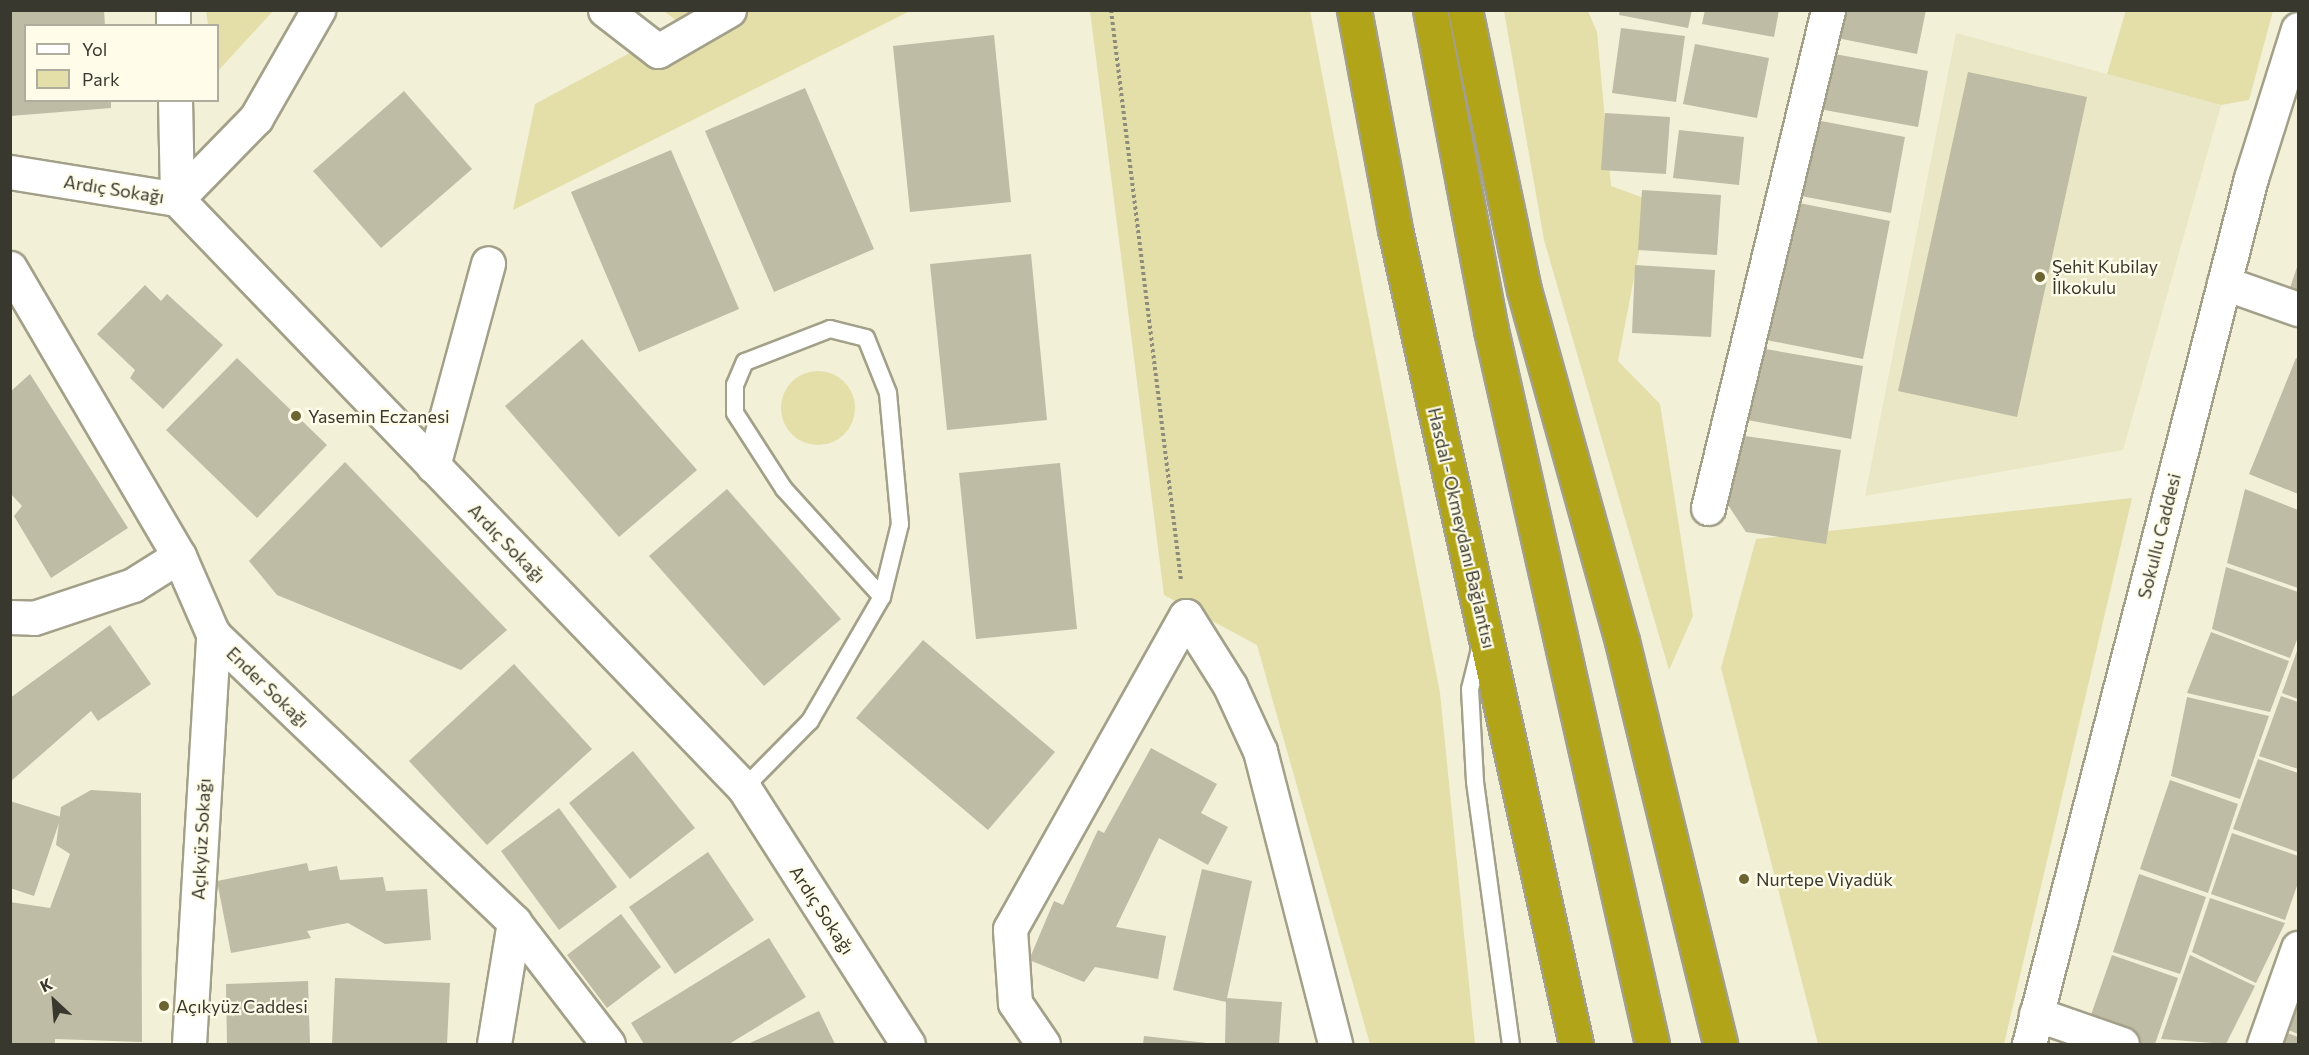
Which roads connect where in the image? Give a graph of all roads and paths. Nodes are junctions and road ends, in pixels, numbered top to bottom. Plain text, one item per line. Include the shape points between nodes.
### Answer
1 (318, 10) edge
2 (605, 10) edge
3 (729, 10) edge
4 (1111, 10) edge
5 (1354, 10) edge
6 (1430, 10) edge
7 (1465, 10) edge
8 (1828, 10) edge
9 (2298, 29) edge
10 (175, 102) edge
11 (10, 172) edge
12 (177, 199) junction
13 (488, 263) dead end
14 (10, 268) edge
15 (2224, 283) junction
16 (2298, 309) edge
17 (433, 466) junction
18 (1708, 508) dead end
19 (179, 556) junction
20 (882, 597) junction
21 (10, 616) edge
22 (1186, 616) junction
23 (1485, 630) junction
24 (213, 634) junction
25 (744, 788) junction
26 (514, 922) junction
27 (2298, 948) edge
28 (2033, 1029) edge
29 (189, 1044) edge
30 (494, 1044) edge
31 (608, 1044) edge
32 (908, 1044) edge
33 (1043, 1044) edge
34 (1335, 1044) edge
35 (1511, 1044) edge
36 (1576, 1044) edge
37 (1652, 1044) edge
38 (1720, 1044) edge
39 (2122, 1044) edge
40 (2264, 1044) edge

1 - 12 street via 256,118
2 - 3 street via 658,51
4 - 22 path
5 - 23 highway, Hasdal - Okmeydanı Bağlantısı via 1395,229
6 - 37 highway via 1491,330
7 - 38 highway via 1524,290 1622,640
8 - 18 street
9 - 15 street, Sokullu Caddesi
10 - 12 street
11 - 12 street, Ardıç Sokağı
12 - 17 street, Ardıç Sokağı
13 - 17 street
14 - 19 street, Ender Sokağı
15 - 16 street
15 - 28 street, Sokullu Caddesi
17 - 25 street, Ardıç Sokağı
19 - 21 street via 133,585 34,618
19 - 24 street, Ender Sokağı
20 - 20 lane via 900,524 888,393 866,338 830,329 745,362 735,385 735,413 784,489
20 - 25 lane via 810,721
22 - 33 street via 1010,929 1015,1003
22 - 34 street via 1230,686 1260,751
23 - 35 lane via 1470,689 1475,770
23 - 36 highway, Hasdal - Okmeydanı Bağlantısı
24 - 26 street, Ender Sokağı
24 - 29 street, Açıkyüz Sokağı
25 - 32 street, Ardıç Sokağı
26 - 30 street
26 - 31 street, Ender Sokağı
27 - 40 street
28 - 39 street

